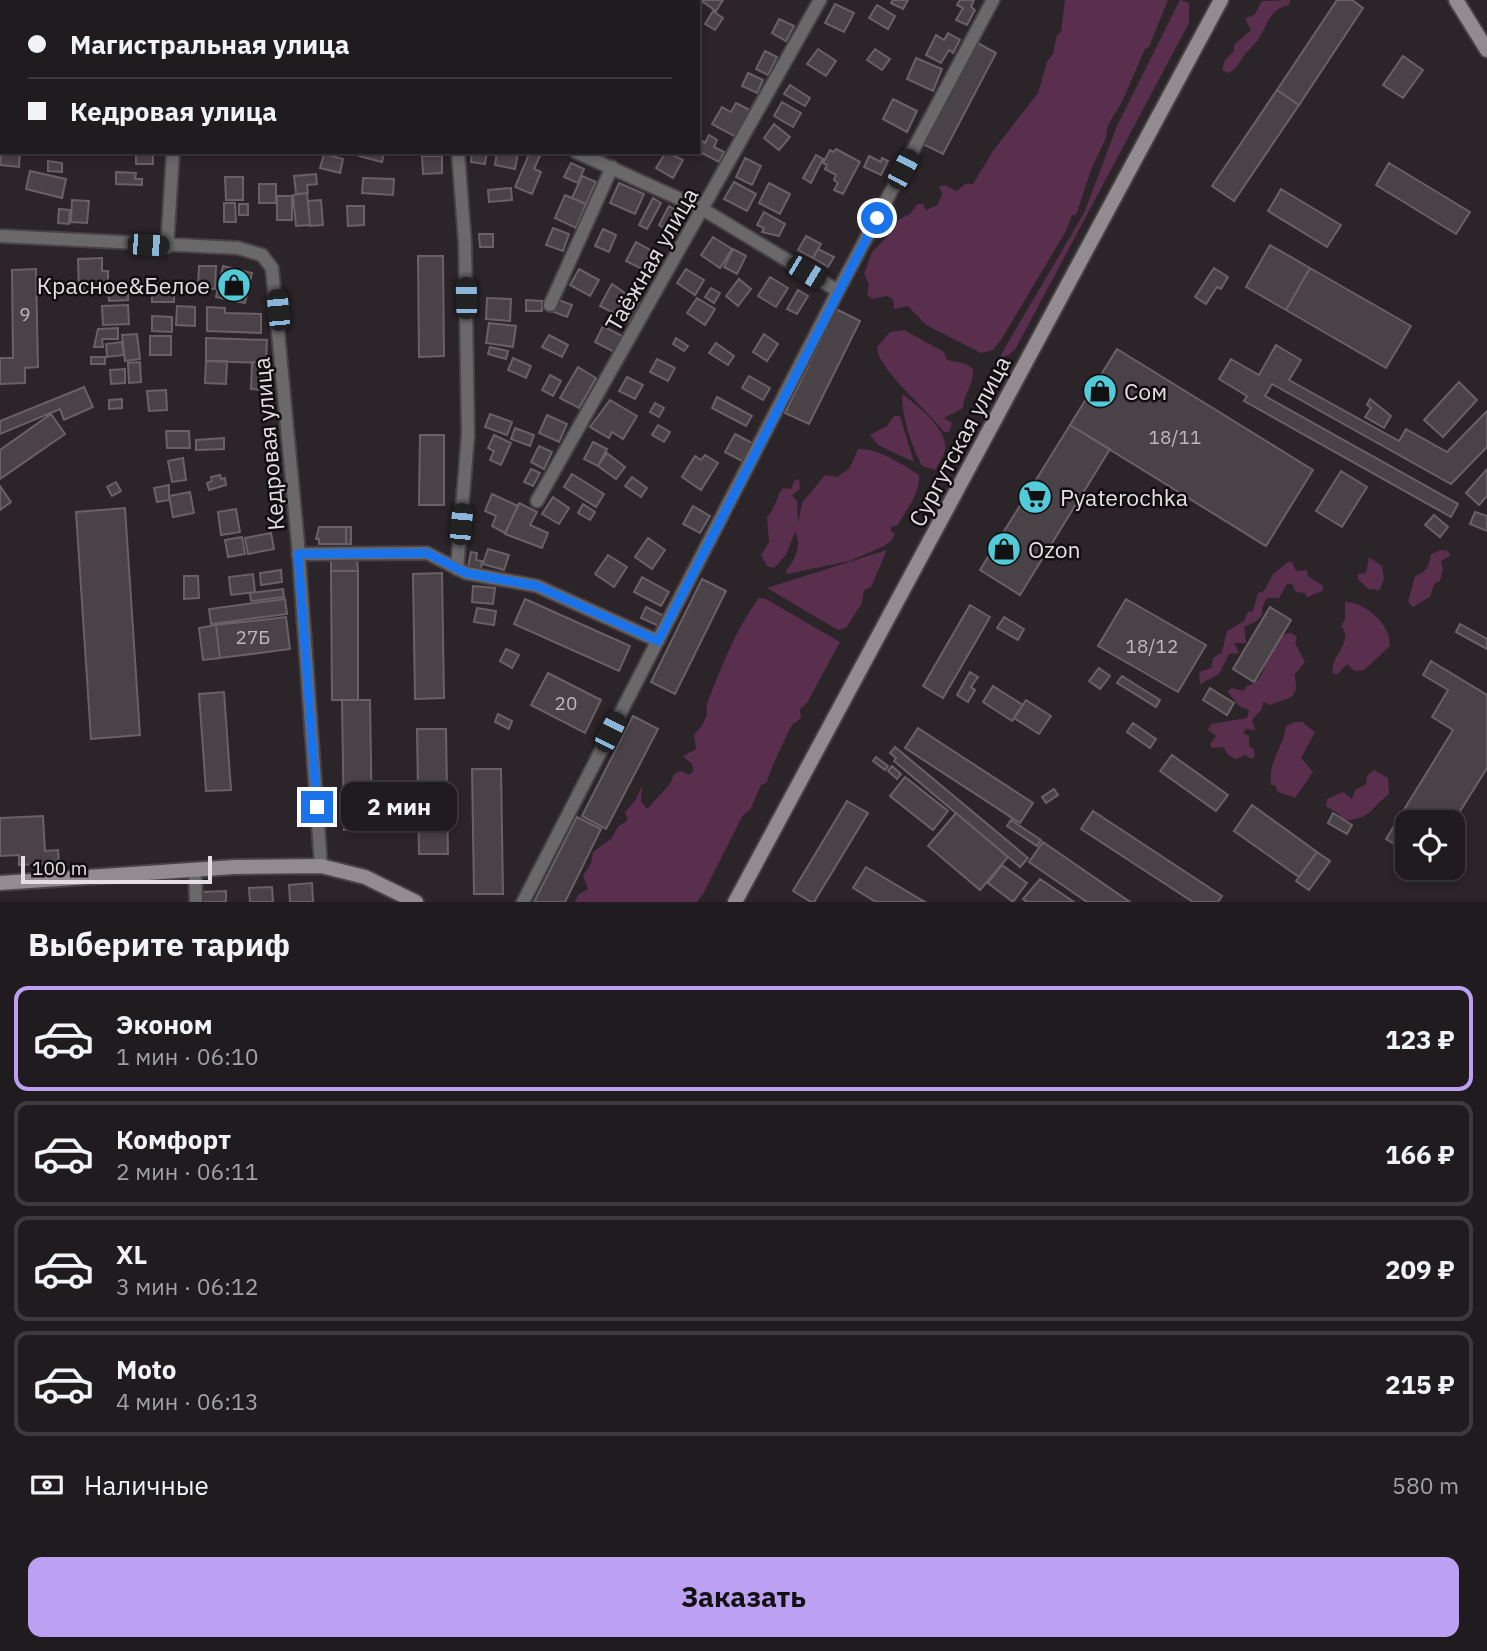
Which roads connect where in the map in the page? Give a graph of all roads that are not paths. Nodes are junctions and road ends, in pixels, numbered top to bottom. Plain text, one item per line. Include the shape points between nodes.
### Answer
1 (820, 0) edge
2 (993, 0) edge
3 (1221, 0) edge
4 (1456, 0) edge
5 (1487, 50) edge
6 (173, 154) edge
7 (457, 154) edge
8 (581, 154) edge
9 (612, 167) junction
10 (704, 210) junction
11 (0, 236) edge
12 (167, 247) junction
13 (838, 291) junction
14 (550, 304) dead end
15 (537, 501) dead end
16 (298, 554) junction
17 (457, 569) junction
18 (658, 641) junction
19 (321, 866) junction
20 (195, 870) junction
21 (0, 883) edge
22 (196, 902) edge
23 (416, 902) edge
24 (523, 902) edge
25 (735, 902) edge

1 - 10 street, Таёжная улица
2 - 13 street
3 - 25 main road, Сургутская улица
4 - 5 main road
6 - 12 street
7 - 17 street via 465,243 468,435
8 - 9 street
9 - 10 street
9 - 14 street
10 - 13 street
10 - 15 street, Таёжная улица
11 - 12 street, Кедровая улица
12 - 16 street, Кедровая улица via 250,250 262,255 272,268
13 - 18 street
16 - 17 street via 427,553
16 - 19 street, Кедровая улица
17 - 18 street via 537,586
18 - 24 street
19 - 20 main road
19 - 23 main road via 365,877
20 - 21 main road
20 - 22 street

